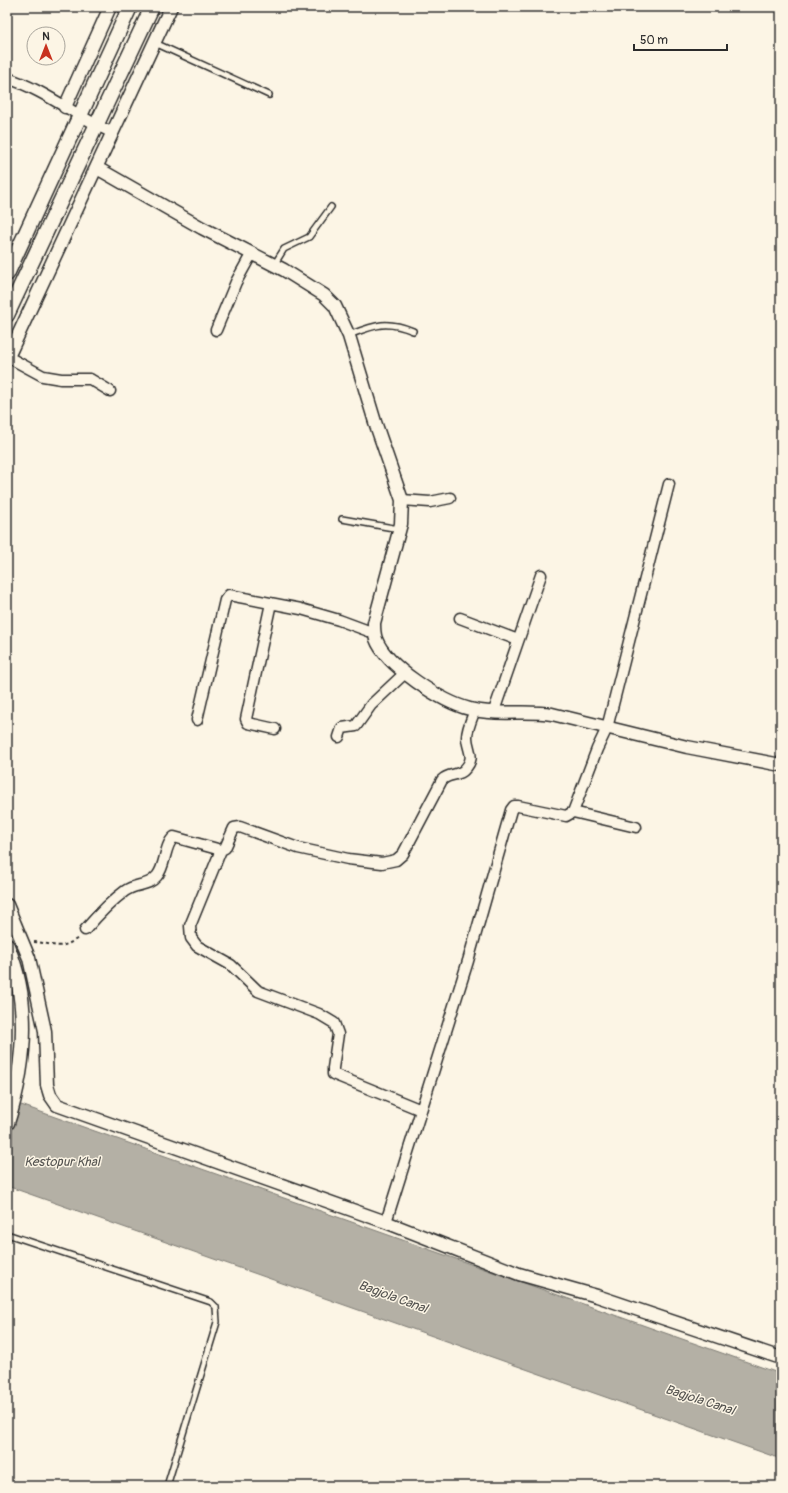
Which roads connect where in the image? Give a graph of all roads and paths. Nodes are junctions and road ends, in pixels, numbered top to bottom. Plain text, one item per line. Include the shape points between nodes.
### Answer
1 (110, 7) edge
2 (130, 7) edge
3 (152, 7) edge
4 (171, 7) edge
5 (154, 42) junction
6 (7, 78) edge
7 (269, 95) dead end
8 (64, 107) junction
9 (80, 117) junction
10 (96, 126) junction
11 (113, 133) junction
12 (97, 168) junction
13 (331, 207) dead end
14 (252, 253) junction
15 (274, 264) junction
16 (7, 274) edge
17 (7, 315) edge
18 (216, 330) dead end
19 (413, 331) dead end
20 (348, 336) junction
21 (7, 358) edge
22 (110, 391) dead end
23 (669, 484) dead end
24 (450, 498) dead end
25 (402, 500) junction
26 (342, 519) dead end
27 (400, 529) junction
28 (541, 575) dead end
29 (271, 603) junction
30 (460, 618) dead end
31 (374, 633) junction
32 (518, 640) junction
33 (405, 673) junction
34 (475, 710) junction
35 (494, 712) junction
36 (197, 720) dead end
37 (607, 728) junction
38 (275, 729) dead end
39 (339, 737) dead end
40 (781, 765) edge
41 (573, 812) junction
42 (636, 827) dead end
43 (221, 850) junction
44 (7, 905) edge
45 (85, 930) joint
46 (24, 944) junction
47 (7, 946) edge
48 (421, 1110) junction
49 (7, 1123) edge
50 (386, 1222) junction
51 (7, 1234) edge
52 (781, 1358) edge
53 (168, 1486) edge

1 - 8 street
2 - 9 main road
3 - 10 main road
4 - 5 street
5 - 7 lane
5 - 11 street
6 - 8 street via 40,92
8 - 9 street
9 - 10 street
9 - 16 main road
10 - 11 street
10 - 17 main road
11 - 12 street
12 - 14 street via 202,228
12 - 21 street
13 - 15 lane via 309,237 284,249
14 - 15 street
14 - 18 street via 236,282
15 - 20 street via 324,295 335,306
19 - 20 lane via 394,324 386,324 370,326
20 - 25 street
21 - 22 street via 43,376 90,379
23 - 37 street
24 - 25 street via 430,502
25 - 27 street
26 - 27 lane
27 - 31 street via 374,624
28 - 32 street
29 - 31 street via 339,620
29 - 36 street via 232,595 227,597
29 - 38 street via 246,719 248,723
30 - 32 street
31 - 33 street via 376,640 391,660
32 - 35 street
33 - 34 street via 456,705
33 - 39 street via 371,705 358,725 342,728
34 - 35 street
34 - 43 street via 467,736 472,755 465,769 442,780 403,854 396,860 382,863 320,854 240,827 234,828 225,848
35 - 37 street via 539,712
37 - 40 street
37 - 41 street
41 - 42 street
41 - 48 street via 566,816 518,806 511,810 468,962
43 - 45 street via 174,837 159,874 153,881 125,891
43 - 48 street via 190,926 191,938 196,946 231,965 258,991 319,1014 334,1023 338,1034 332,1068 334,1074
44 - 46 street
45 - 46 path via 78,938 63,945 36,942
46 - 50 street via 39,1000 44,1031 47,1085 57,1106
47 - 49 main road via 17,975 24,1022 16,1094
48 - 50 street
50 - 52 street via 519,1274 597,1296
51 - 53 lane via 211,1302 216,1307 217,1322

